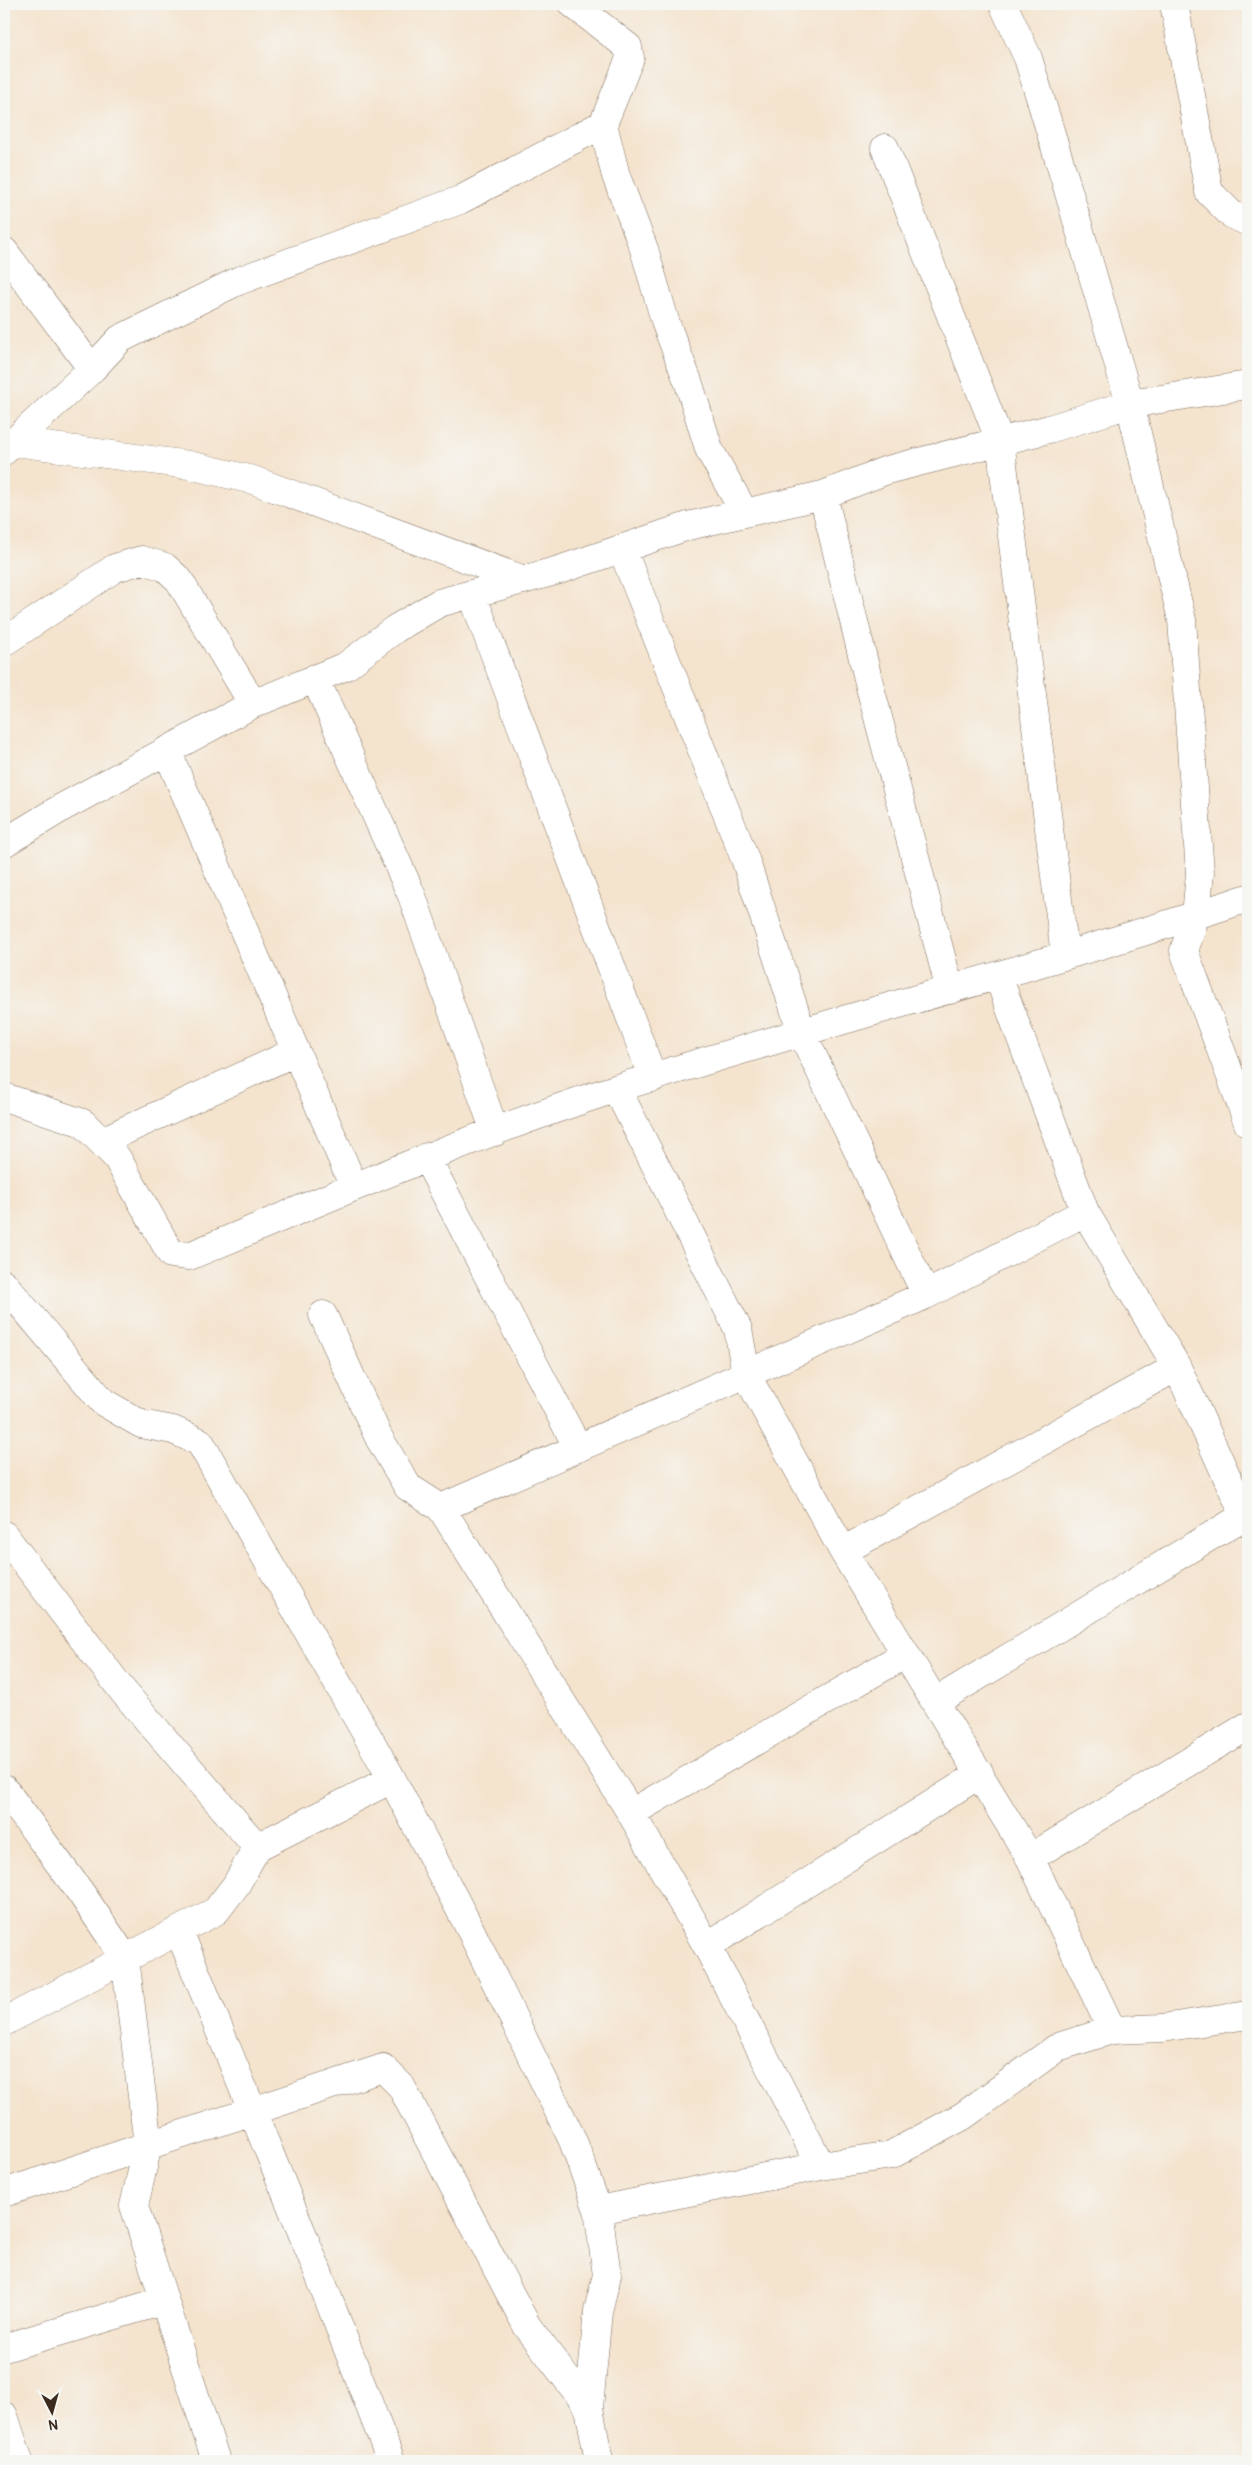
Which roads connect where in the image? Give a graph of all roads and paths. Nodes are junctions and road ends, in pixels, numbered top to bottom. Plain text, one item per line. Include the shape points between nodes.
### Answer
1 (573, 4) edge
2 (1003, 4) edge
3 (1174, 4) edge
4 (603, 124) junction
5 (885, 148) dead end
6 (1248, 222) edge
7 (4, 251) edge
8 (92, 369) junction
9 (1248, 385) edge
10 (1130, 404) junction
11 (1000, 441) junction
12 (9, 446) edge
13 (823, 495) junction
14 (744, 512) junction
15 (622, 549) junction
16 (524, 580) junction
17 (472, 594) junction
18 (4, 642) edge
19 (315, 678) junction
20 (253, 704) junction
21 (167, 751) junction
22 (4, 843) edge
23 (1248, 898) edge
24 (1196, 915) junction
25 (1064, 955) junction
26 (998, 976) junction
27 (950, 990) junction
28 (802, 1033) junction
29 (295, 1052) junction
30 (653, 1078) junction
31 (616, 1089) junction
32 (4, 1097) edge
33 (1248, 1124) edge
34 (495, 1132) junction
35 (102, 1141) junction
36 (426, 1157) junction
37 (354, 1187) junction
38 (1085, 1212) junction
39 (4, 1284) edge
40 (926, 1295) junction
41 (323, 1315) dead end
42 (1177, 1366) junction
43 (746, 1374) junction
44 (578, 1448) junction
45 (441, 1508) junction
46 (1246, 1519) edge
47 (4, 1535) edge
48 (843, 1551) junction
49 (906, 1654) junction
50 (935, 1702) junction
51 (1248, 1726) edge
52 (980, 1774) junction
53 (392, 1779) junction
54 (4, 1789) edge
55 (631, 1813) junction
56 (257, 1847) junction
57 (1030, 1858) junction
58 (179, 1931) junction
59 (707, 1946) junction
60 (125, 1958) junction
61 (1248, 2015) edge
62 (4, 2022) edge
63 (1112, 2030) junction
64 (252, 2111) junction
65 (148, 2145) junction
66 (821, 2166) junction
67 (4, 2193) edge
68 (598, 2210) junction
69 (164, 2301) junction
70 (4, 2348) edge
71 (589, 2408) junction
72 (4, 2416) edge
73 (19, 2461) edge
74 (216, 2461) edge
75 (391, 2461) edge
76 (599, 2461) edge

1 - 4 street via 628,47 630,52
2 - 10 street via 1028,58
3 - 6 street via 1209,192 1231,214
4 - 8 street via 460,200 238,281 120,338
4 - 14 street via 616,176 644,249 709,449
5 - 11 street
7 - 8 street
8 - 12 street
9 - 10 street
10 - 11 street
10 - 24 street via 1182,620 1200,873
11 - 13 street via 887,470
11 - 25 street
12 - 16 street via 189,464 254,480
13 - 14 street
13 - 27 street
14 - 15 street via 688,526
15 - 16 street
15 - 28 street via 746,859
16 - 17 street
17 - 19 street via 439,603 395,629 346,666
17 - 30 street
18 - 20 street via 115,568 142,560 165,567 179,580
19 - 20 street
19 - 34 street via 412,896
20 - 21 street
21 - 22 street
21 - 29 street
23 - 24 street
24 - 25 street
24 - 33 street via 1184,951
25 - 26 street
26 - 27 street
26 - 38 street
27 - 28 street
28 - 30 street
28 - 40 street
29 - 35 street
29 - 37 street
30 - 31 street
31 - 34 street
31 - 43 street via 738,1329
32 - 35 street via 83,1122
34 - 36 street
35 - 37 street via 117,1158 171,1254 189,1256
36 - 37 street
36 - 44 street
38 - 40 street
38 - 42 street
39 - 53 street via 103,1402 141,1424 174,1430 200,1442
40 - 43 street
41 - 45 street via 379,1438 408,1487
42 - 46 street
42 - 48 street
43 - 44 street
43 - 48 street
44 - 45 street
45 - 55 street
46 - 50 street
47 - 56 street via 122,1690
48 - 49 street
49 - 50 street
49 - 55 street
50 - 52 street
51 - 57 street
52 - 57 street
52 - 59 street
53 - 56 street
53 - 68 street via 470,1929 573,2141
54 - 60 street
55 - 59 street
56 - 58 street via 216,1911
57 - 63 street
58 - 60 street
58 - 64 street
59 - 66 street
60 - 62 street
60 - 65 street
61 - 63 street via 1163,2028
63 - 66 street via 1058,2047 963,2116 891,2155
64 - 65 street
64 - 71 street via 383,2068 401,2086 527,2326
64 - 75 street
65 - 67 street
65 - 69 street via 134,2206
66 - 68 street
68 - 71 street via 607,2275 598,2312
69 - 70 street
69 - 74 street
71 - 76 street
72 - 73 street

